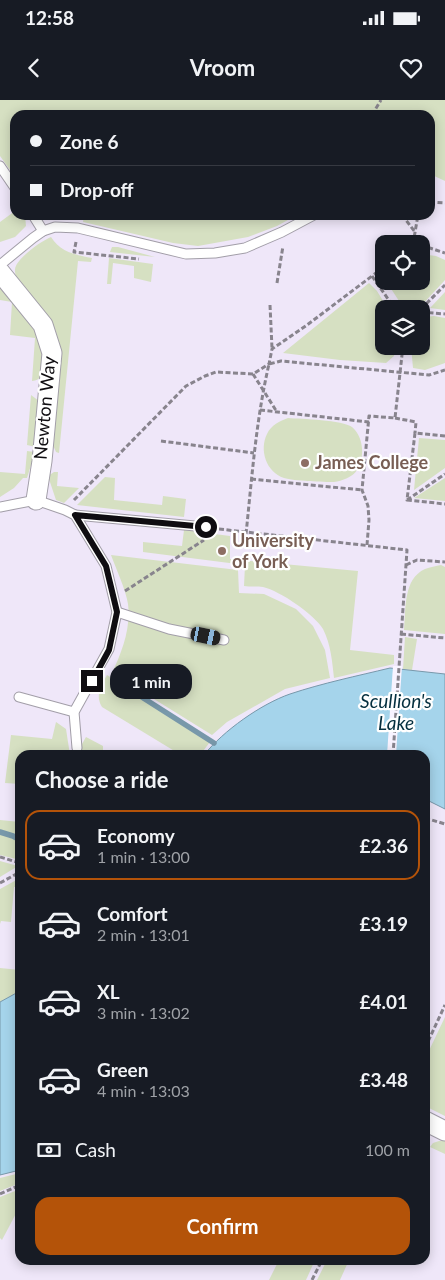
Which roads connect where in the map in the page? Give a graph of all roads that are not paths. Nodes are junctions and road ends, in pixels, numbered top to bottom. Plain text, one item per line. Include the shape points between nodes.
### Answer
1 (0, 166) edge
2 (10, 181) edge
3 (36, 220) edge
4 (305, 220) edge
5 (43, 231) junction
6 (0, 265) edge
7 (0, 272) edge
8 (36, 500) junction
9 (0, 507) edge
10 (75, 515) junction
11 (206, 527) road end
12 (117, 612) junction
13 (224, 640) dead end
14 (19, 697) dead end
15 (74, 712) junction
16 (77, 748) dead end
17 (430, 1124) edge
18 (445, 1131) edge

1 - 2 lane
3 - 5 lane
4 - 5 lane via 245,248 215,253 186,254 78,228 56,227
5 - 6 lane
7 - 8 street, Newton Way via 42,325 52,353
8 - 9 lane
8 - 10 lane
10 - 11 lane
10 - 12 lane via 106,566
12 - 13 lane via 169,629
12 - 15 lane via 109,650
14 - 15 lane
15 - 16 lane
17 - 18 street

